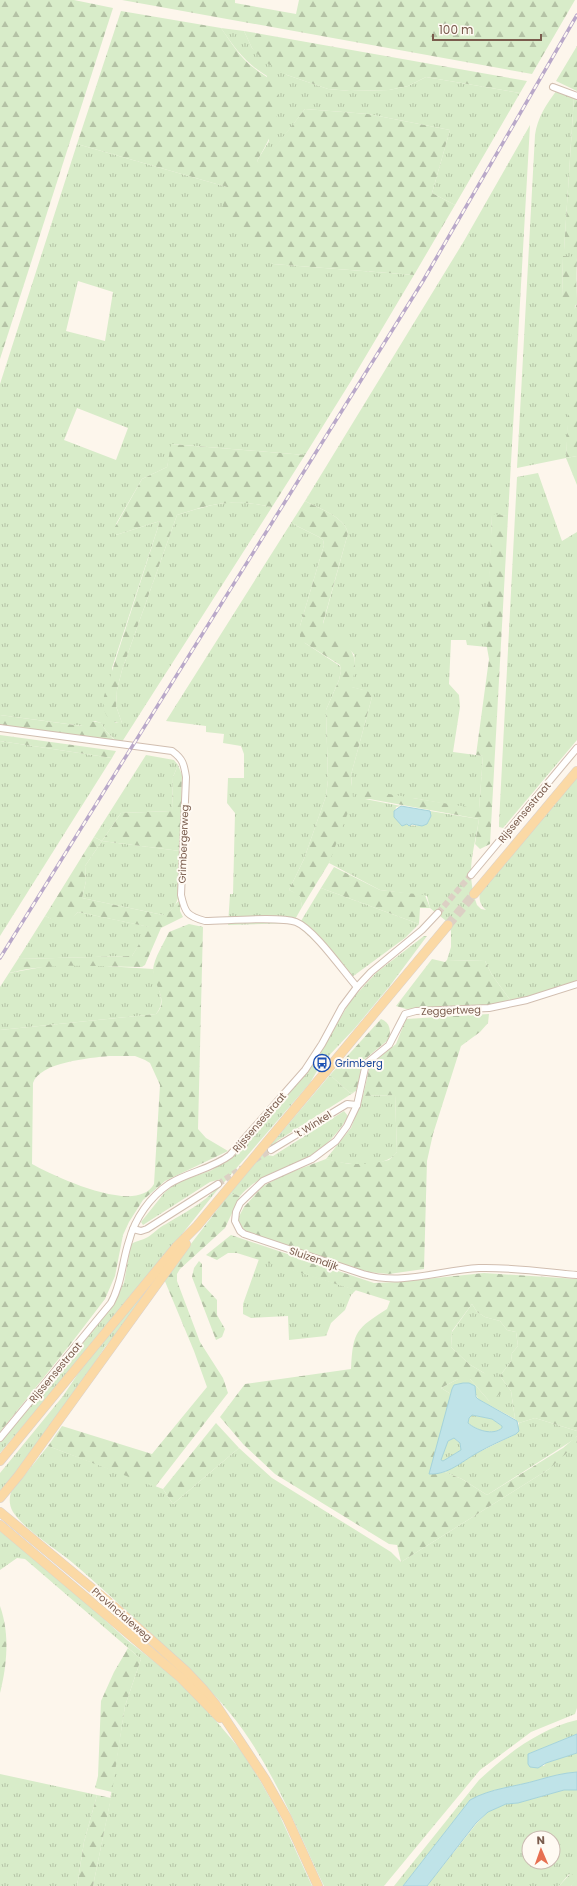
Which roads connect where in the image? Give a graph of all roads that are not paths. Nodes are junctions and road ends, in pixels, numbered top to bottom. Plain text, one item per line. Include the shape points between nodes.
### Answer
1 (553, 87) dead end
2 (577, 96) edge
3 (0, 728) edge
4 (577, 748) edge
5 (577, 771) edge
6 (471, 875) tunnel mouth
7 (474, 894) tunnel mouth
8 (438, 912) tunnel mouth
9 (448, 925) tunnel mouth
10 (577, 984) edge
11 (357, 987) junction
12 (357, 1105) junction
13 (271, 1150) tunnel mouth
14 (218, 1184) tunnel mouth
15 (197, 1226) junction
16 (133, 1229) junction
17 (577, 1275) edge
18 (0, 1438) edge
19 (0, 1461) edge
20 (0, 1498) edge
21 (0, 1512) edge
22 (0, 1525) edge
23 (231, 1729) junction
24 (318, 1886) edge

1 - 2 street
3 - 11 street, Grimbergerweg via 172,751 180,757 186,777 181,895 185,910 193,918 205,921 283,919 297,922 310,932
4 - 6 street, Rijssensestraat
5 - 7 main road, Rijssensestraat
8 - 11 street, Rijssensestraat via 422,930 371,972
9 - 15 main road, Rijssensestraat
10 - 12 street, Zeggertweg via 516,1003 489,1008 406,1013 389,1045 368,1062
11 - 16 street, Rijssensestraat via 342,1007 305,1070 238,1148 221,1162 187,1175 163,1189 149,1204
12 - 13 street, 't Winkel via 346,1104
12 - 17 street, Sluizendijk via 342,1133 330,1146 312,1159 264,1181 240,1203 235,1216 240,1231 275,1245 382,1279 405,1279 481,1268
14 - 16 street via 147,1229
15 - 19 main road, Rijssensestraat via 176,1247
15 - 20 main road, Rijssensestraat via 47,1437
16 - 18 street, Rijssensestraat via 112,1303
21 - 23 main road, Provincialeweg via 117,1609 186,1671 216,1705
22 - 23 main road, Provincialeweg via 181,1678
23 - 24 main road, Provincialeweg via 280,1805

